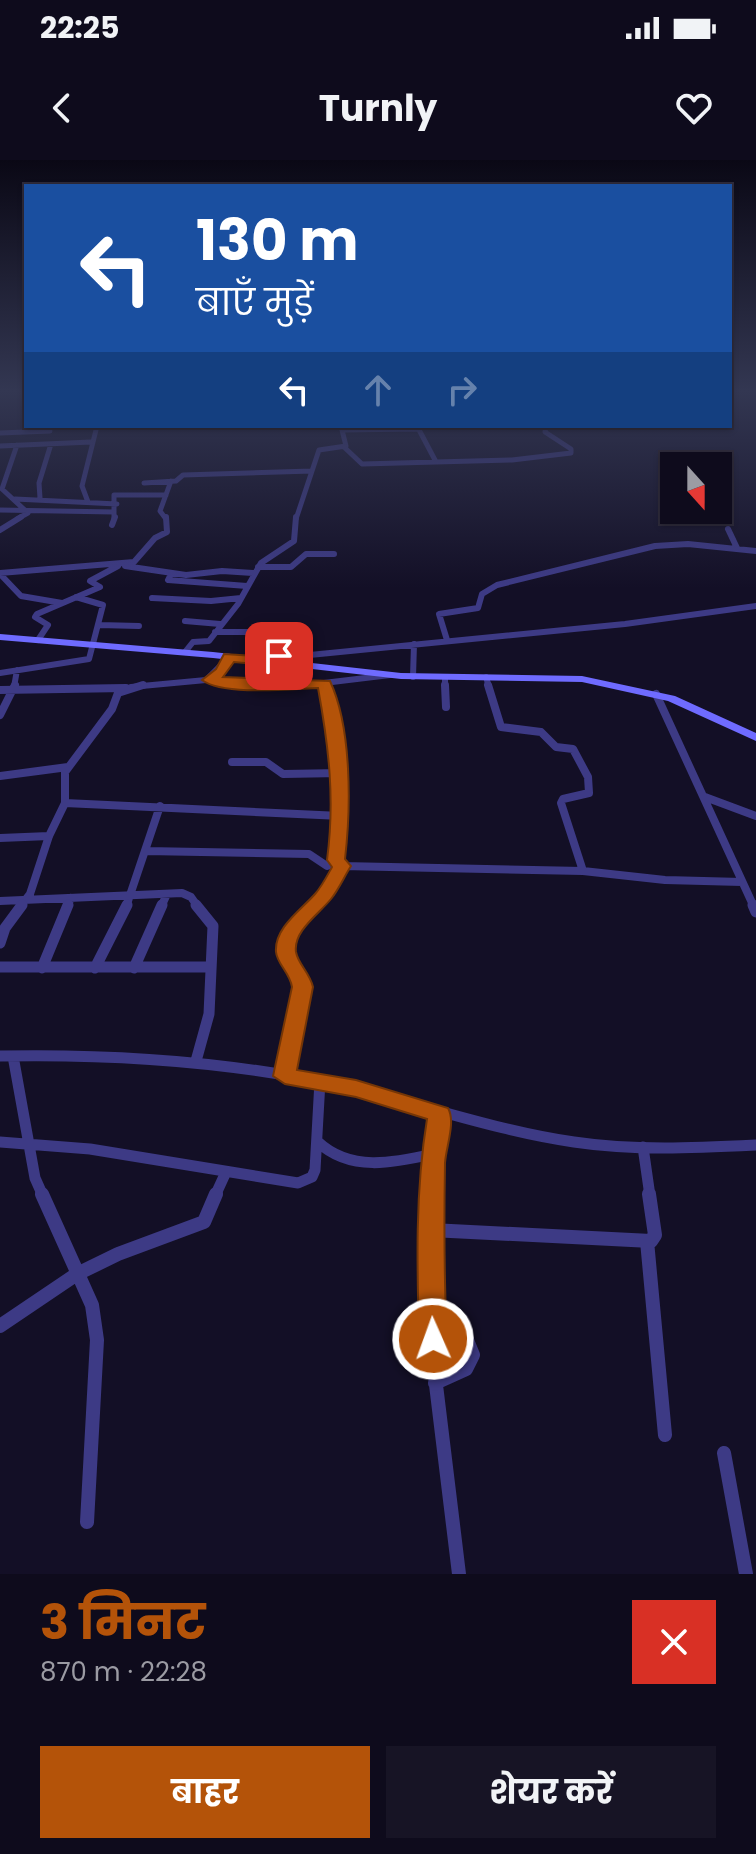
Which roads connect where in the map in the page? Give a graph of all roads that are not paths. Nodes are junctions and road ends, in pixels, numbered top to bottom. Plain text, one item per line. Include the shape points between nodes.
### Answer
1 (13, 456) edge
2 (47, 456) edge
3 (88, 456) edge
4 (317, 456) edge
5 (355, 456) edge
6 (433, 456) edge
7 (546, 456) edge
8 (435, 460) junction
9 (312, 471) junction
10 (171, 481) junction
11 (144, 483) dead end
12 (166, 495) junction
13 (40, 498) junction
14 (15, 499) junction
15 (88, 502) junction
16 (117, 504) junction
17 (0, 510) edge
18 (27, 510) junction
19 (114, 512) junction
20 (112, 525) dead end
21 (728, 529) dead end
22 (0, 530) edge
23 (737, 548) junction
24 (756, 551) edge
25 (334, 554) dead end
26 (123, 564) junction
27 (255, 570) junction
28 (0, 574) edge
29 (171, 574) junction
30 (247, 586) junction
31 (76, 597) junction
32 (152, 598) dead end
33 (241, 598) junction
34 (62, 603) junction
35 (756, 606) edge
36 (185, 621) dead end
37 (220, 624) junction
38 (99, 625) junction
39 (139, 626) dead end
40 (215, 632) junction
41 (249, 632) dead end
42 (0, 637) edge
43 (38, 640) junction
44 (447, 640) junction
45 (92, 644) junction
46 (414, 644) junction
47 (185, 652) junction
48 (229, 657) junction
49 (257, 660) junction
50 (17, 670) junction
51 (0, 673) edge
52 (390, 675) junction
53 (413, 677) junction
54 (445, 677) junction
55 (486, 677) junction
56 (210, 680) junction
57 (324, 684) junction
58 (130, 688) junction
59 (14, 689) junction
60 (0, 690) edge
61 (656, 694) junction
62 (446, 707) dead end
63 (0, 715) edge
64 (756, 737) edge
65 (232, 762) dead end
66 (68, 767) junction
67 (341, 773) junction
68 (0, 777) edge
69 (705, 797) junction
70 (65, 803) junction
71 (160, 806) junction
72 (341, 816) junction
73 (756, 816) edge
74 (49, 836) junction
75 (0, 838) edge
76 (146, 851) junction
77 (340, 864) junction
78 (583, 871) junction
79 (742, 882) junction
80 (167, 894) junction
81 (132, 895) junction
82 (71, 898) junction
83 (27, 899) junction
84 (0, 901) edge
85 (756, 912) edge
86 (0, 943) edge
87 (0, 967) edge
88 (211, 967) junction
89 (42, 968) junction
90 (95, 968) junction
91 (134, 968) junction
92 (6, 1056) edge
93 (196, 1061) junction
94 (285, 1076) junction
95 (320, 1081) junction
96 (440, 1114) junction
97 (27, 1141) junction
98 (0, 1142) edge
99 (318, 1142) junction
100 (756, 1145) edge
101 (643, 1147) junction
102 (433, 1154) junction
103 (226, 1172) junction
104 (431, 1230) junction
105 (647, 1241) junction
106 (77, 1274) junction
107 (433, 1316) junction
108 (0, 1326) edge
109 (435, 1383) junction
110 (665, 1435) dead end
111 (724, 1453) dead end
112 (87, 1522) dead end
113 (459, 1574) edge
114 (746, 1574) edge

1 - 14 street via 2,489
2 - 13 street
3 - 15 street via 82,486
4 - 9 street
5 - 8 street via 359,463
6 - 8 street
7 - 8 street
9 - 10 street via 183,475
9 - 27 street via 297,510 294,541
10 - 11 street
10 - 12 street
12 - 16 street via 116,494
12 - 26 street via 160,511 167,532 136,560
13 - 14 street
13 - 15 street
14 - 18 street
15 - 16 street
16 - 19 street
17 - 18 street
18 - 19 street
18 - 22 street via 27,515
19 - 20 street
21 - 23 street
23 - 24 street
23 - 44 street via 646,547 491,587 478,608 437,615
25 - 27 street via 306,554 291,567
26 - 28 street
26 - 29 street
26 - 31 street via 90,581 100,587
27 - 29 street
27 - 30 street
28 - 34 street via 9,589 32,601
29 - 30 street via 168,580
30 - 33 street
31 - 34 street
31 - 38 street via 102,604
32 - 33 street
33 - 37 street
34 - 43 street via 35,616 48,625
35 - 44 street
36 - 37 street
37 - 40 street
38 - 39 street
38 - 45 street
40 - 41 street
40 - 47 street via 209,641 193,642
42 - 43 street
43 - 45 street
44 - 46 street
45 - 47 street
45 - 50 street via 88,660
46 - 49 street
46 - 53 street
47 - 48 street
48 - 49 street
48 - 56 street
49 - 52 street
50 - 51 street
50 - 59 street
52 - 53 street
52 - 57 street
53 - 54 street
54 - 55 street
54 - 62 street
55 - 61 street via 582,679
55 - 78 street via 501,727 541,732 556,747 573,749 588,777 589,793 561,803
56 - 57 street
56 - 58 street
57 - 67 street
58 - 59 street
58 - 66 street via 118,693
59 - 60 street
59 - 63 street
61 - 64 street
61 - 69 street
65 - 67 street via 266,762 283,774
66 - 68 street
66 - 70 street
67 - 72 street
69 - 73 street via 733,813
69 - 79 street
70 - 71 street
70 - 74 street
71 - 72 street
71 - 76 street
72 - 77 street
74 - 75 street
74 - 83 street
76 - 77 street via 309,854 324,865
76 - 81 street
77 - 78 street
77 - 94 street via 324,896 292,930 286,947 302,987
78 - 79 street
79 - 85 street
80 - 81 street
80 - 88 street via 191,897 195,909 212,921
80 - 91 street
81 - 82 street
81 - 90 street
82 - 83 street
82 - 89 street
83 - 84 street
83 - 86 street
87 - 89 street
88 - 91 street
88 - 93 street via 209,1014
89 - 90 street
90 - 91 street
92 - 93 street via 104,1054
92 - 97 street
93 - 94 street
94 - 95 street
95 - 96 street
95 - 99 street
96 - 101 street via 602,1146
96 - 102 street
97 - 98 street
97 - 103 street
97 - 106 street via 35,1178
99 - 102 street via 334,1157 348,1160 399,1162
99 - 103 street via 315,1170 306,1181
100 - 101 street
101 - 105 street via 655,1235
102 - 104 street
103 - 106 street via 204,1222
104 - 105 street
104 - 107 street
105 - 110 street
106 - 108 street
106 - 112 street via 92,1305 97,1340
107 - 109 street
107 - 109 street via 462,1328 473,1355 466,1369
109 - 113 street
111 - 114 street

